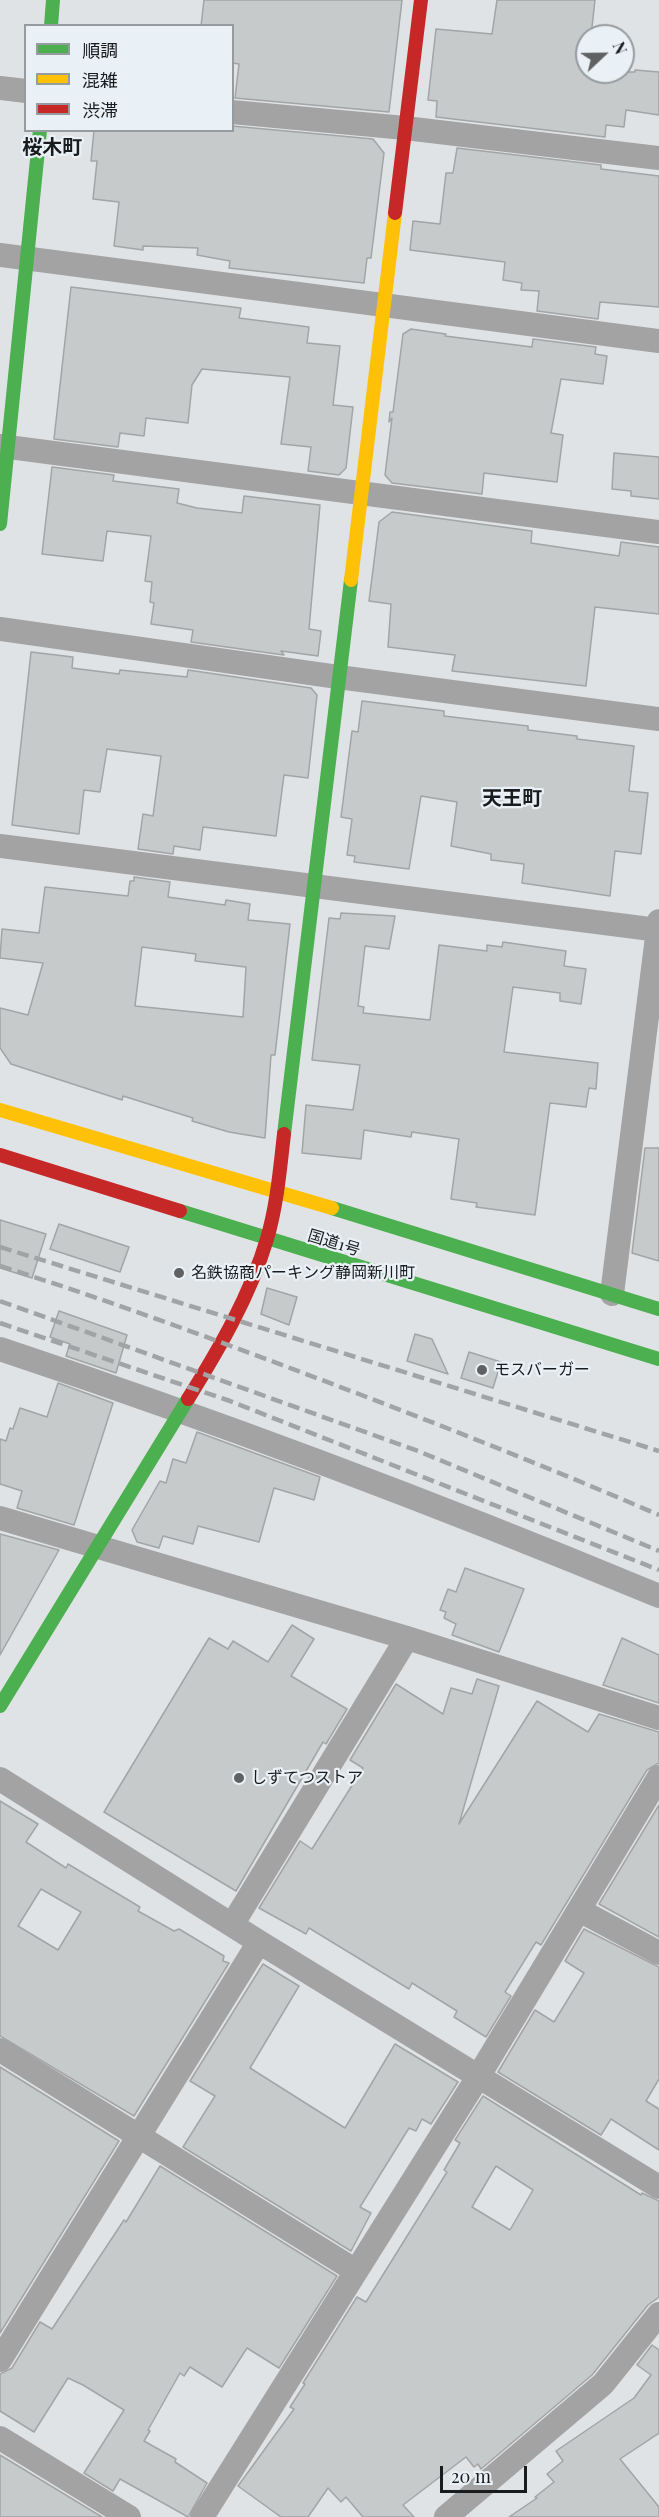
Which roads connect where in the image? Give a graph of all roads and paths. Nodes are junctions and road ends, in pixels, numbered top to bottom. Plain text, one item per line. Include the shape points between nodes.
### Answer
1 (53, 0) edge
2 (421, 0) edge
3 (51, 24) edge
4 (0, 88) edge
5 (24, 91) edge
6 (234, 112) edge
7 (405, 128) junction
8 (40, 132) edge
9 (659, 158) edge
10 (0, 255) edge
11 (27, 258) junction
12 (384, 303) junction
13 (659, 341) edge
14 (4, 447) edge
15 (360, 495) junction
16 (0, 524) edge
17 (659, 532) edge
18 (0, 629) edge
19 (339, 677) junction
20 (659, 719) edge
21 (0, 846) edge
22 (313, 887) junction
23 (659, 927) edge
24 (0, 1110) edge
25 (0, 1155) edge
26 (277, 1191) junction
27 (267, 1239) junction
28 (612, 1294) junction
29 (659, 1309) edge
30 (0, 1350) edge
31 (659, 1359) edge
32 (180, 1409) junction
33 (0, 1518) edge
34 (97, 1547) junction
35 (659, 1596) edge
36 (407, 1638) junction
37 (0, 1706) edge
38 (659, 1718) edge
39 (659, 1777) edge
40 (0, 1779) edge
41 (579, 1910) junction
42 (232, 1925) junction
43 (259, 1942) junction
44 (659, 1953) edge
45 (0, 2050) edge
46 (478, 2077) junction
47 (138, 2136) junction
48 (659, 2187) edge
49 (356, 2271) junction
50 (659, 2314) edge
51 (0, 2360) edge
52 (0, 2438) edge
53 (129, 2517) edge
54 (202, 2517) edge
55 (446, 2517) edge

1 - 3 main road
2 - 7 main road
4 - 5 street
6 - 7 street
7 - 9 street
7 - 12 main road
8 - 11 main road
10 - 11 street
11 - 12 street
11 - 14 main road
12 - 13 street
12 - 15 main road
14 - 15 street
14 - 16 main road
15 - 17 street
15 - 19 main road
18 - 19 street
19 - 20 street
19 - 22 main road
21 - 22 street
22 - 23 street
22 - 26 main road
23 - 28 street
24 - 26 main road, 国道1号
25 - 27 main road, 国道1号
26 - 27 main road
26 - 28 main road, 国道1号
27 - 31 main road, 国道1号
27 - 32 main road via 226,1336
28 - 29 main road, 国道1号
30 - 32 street
32 - 34 main road
32 - 35 street via 368,1479
33 - 34 street
34 - 36 street
34 - 37 main road
36 - 38 street
36 - 42 street
39 - 41 street
40 - 42 street
41 - 44 street
41 - 46 street
42 - 43 street
43 - 46 street
43 - 47 street
45 - 47 street
46 - 48 street
46 - 49 street
47 - 49 street
47 - 51 street
49 - 54 street
50 - 55 street via 603,2384
52 - 53 street

